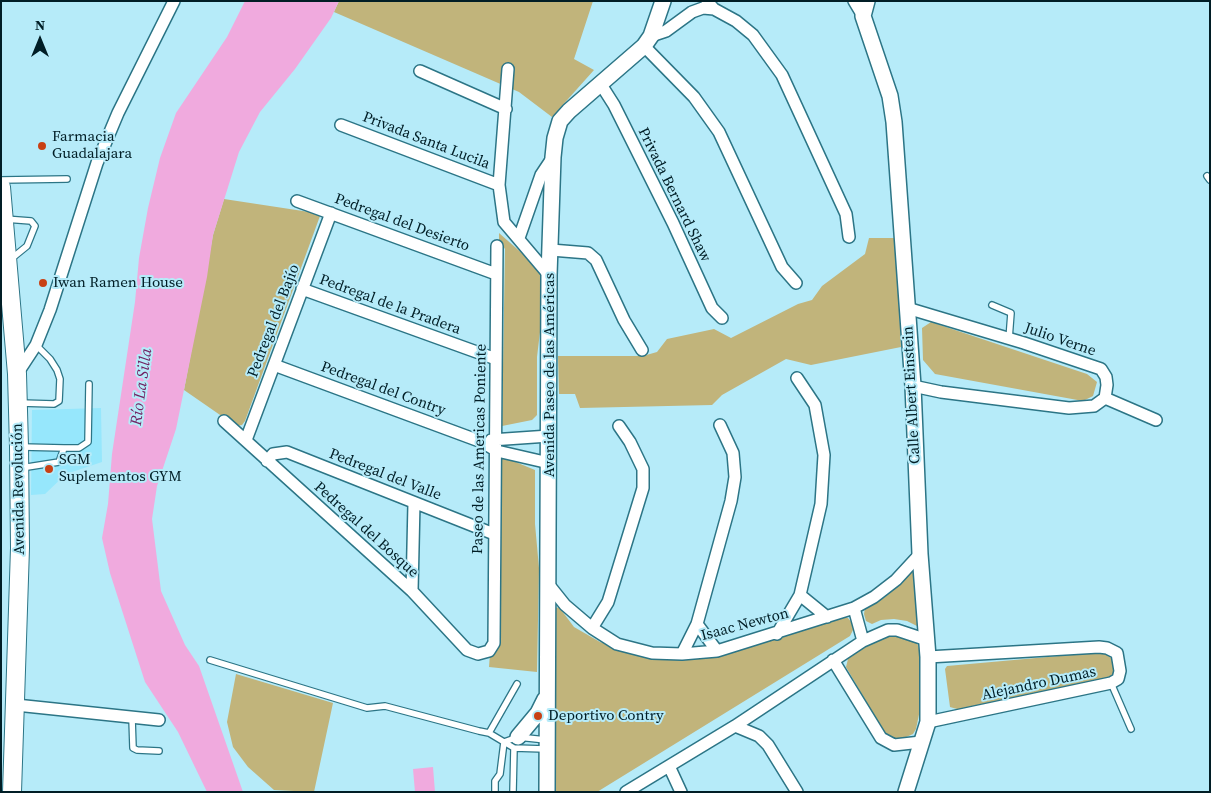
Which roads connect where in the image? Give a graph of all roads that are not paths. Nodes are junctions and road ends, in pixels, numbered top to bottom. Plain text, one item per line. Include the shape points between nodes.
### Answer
1 (174, 1) edge
2 (663, 1) edge
3 (854, 1) edge
4 (867, 1) edge
5 (711, 5) edge
6 (862, 16) junction
7 (648, 41) junction
8 (508, 69) dead end
9 (420, 71) dead end
10 (600, 83) junction
11 (506, 109) junction
12 (341, 125) dead end
13 (553, 157) junction
14 (68, 178) dead end
15 (1, 180) edge
16 (499, 185) junction
17 (1, 187) edge
18 (297, 201) dead end
19 (331, 213) junction
20 (4, 219) junction
21 (849, 236) dead end
22 (519, 238) junction
23 (497, 246) dead end
24 (551, 250) junction
25 (7, 262) junction
26 (496, 274) junction
27 (549, 275) junction
28 (796, 283) dead end
29 (302, 289) junction
30 (992, 305) dead end
31 (907, 308) junction
32 (722, 318) dead end
33 (1010, 339) junction
34 (36, 345) junction
35 (642, 350) dead end
36 (496, 359) junction
37 (274, 365) junction
38 (17, 374) junction
39 (797, 378) dead end
40 (89, 384) dead end
41 (912, 386) junction
42 (1105, 398) junction
43 (10, 401) edge
44 (1156, 420) dead end
45 (224, 421) dead end
46 (720, 425) dead end
47 (619, 426) dead end
48 (549, 436) junction
49 (496, 438) junction
50 (246, 440) junction
51 (482, 442) junction
52 (19, 447) junction
53 (64, 448) junction
54 (497, 451) junction
55 (267, 460) junction
56 (549, 463) junction
57 (19, 468) junction
58 (414, 503) junction
59 (494, 534) junction
60 (920, 554) junction
61 (549, 585) junction
62 (412, 591) junction
63 (800, 595) junction
64 (854, 608) junction
65 (827, 617) junction
66 (697, 624) junction
67 (592, 628) junction
68 (777, 634) junction
69 (927, 640) junction
70 (863, 641) junction
71 (489, 651) joint
72 (717, 651) junction
73 (682, 654) junction
74 (928, 657) junction
75 (210, 660) dead end
76 (833, 660) junction
77 (1111, 683) junction
78 (516, 684) dead end
79 (547, 692) junction
80 (16, 705) junction
81 (132, 718) junction
82 (159, 720) dead end
83 (928, 722) junction
84 (735, 726) junction
85 (1131, 730) dead end
86 (489, 733) junction
87 (512, 742) junction
88 (921, 742) junction
89 (547, 745) junction
90 (159, 751) dead end
91 (670, 766) junction
92 (14, 791) edge
93 (495, 792) edge
94 (514, 792) edge
95 (547, 792) edge
96 (626, 792) edge
97 (681, 792) edge
98 (797, 792) edge
99 (906, 792) edge

1 - 34 street via 97,163
2 - 7 street
3 - 6 street
4 - 6 street
5 - 7 street via 692,12
5 - 21 street via 753,35 782,75 846,214
6 - 31 street, Calle Albert Einstein via 888,88 894,122
7 - 10 street, Avenida Paseo de las Américas
7 - 28 street via 719,132 782,267
8 - 11 street
9 - 11 street
10 - 13 street, Avenida Paseo de las Américas via 560,121
10 - 32 street, Privada Bernard Shaw via 673,223 712,308
11 - 16 street
12 - 16 street, Privada Santa Lucila
13 - 22 street via 541,175
13 - 24 street, Avenida Paseo de las Américas
14 - 15 lane
16 - 22 street via 505,226
17 - 20 main road, Avenida Revolución
18 - 19 street, Pedregal del Desierto
19 - 26 street, Pedregal del Desierto
19 - 29 street, Pedregal del Bajío
20 - 25 main road, Avenida Revolución
20 - 25 lane via 32,221 35,226 27,246
22 - 27 street
23 - 26 street, Paseo de las Americas Poniente
24 - 27 street, Avenida Paseo de las Américas
24 - 35 street via 588,253 596,260
25 - 38 main road, Avenida Revolución
26 - 36 street, Paseo de las Americas Poniente
27 - 48 street, Avenida Paseo de las Américas
29 - 36 street, Pedregal de la Pradera
29 - 37 street, Pedregal del Bajío
30 - 33 lane via 1011,313
31 - 33 street, Julio Verne
31 - 41 street, Calle Albert Einstein
33 - 42 street, Julio Verne via 1101,370 1106,377
34 - 38 street
34 - 43 lane via 57,370 59,401 54,404
36 - 49 street, Paseo de las Americas Poniente
37 - 50 street, Pedregal del Bajío
37 - 51 street, Pedregal del Contry
38 - 43 main road, Avenida Revolución
39 - 63 street via 815,405 824,455 821,504
40 - 53 lane via 88,442 79,448
41 - 42 street via 1070,408 1094,406
41 - 60 street, Calle Albert Einstein
42 - 44 street
43 - 52 main road, Avenida Revolución
45 - 50 street, Pedregal del Bosque
46 - 66 street via 733,453 735,478 732,501
47 - 67 street via 643,469 643,488 608,602
48 - 49 street
48 - 56 street, Avenida Paseo de las Américas
49 - 51 street
49 - 54 street, Paseo de las Americas Poniente
50 - 55 street, Pedregal del Bosque
51 - 54 street, Pedregal del Contry
52 - 53 lane
52 - 57 main road, Avenida Revolución
53 - 57 lane via 59,462
54 - 56 street, Pedregal del Contry
54 - 59 street, Paseo de las Americas Poniente
55 - 58 street, Pedregal del Valle via 273,454 287,452
55 - 62 street, Pedregal del Bosque
56 - 61 street, Avenida Paseo de las Américas
57 - 80 main road, Avenida Revolución
58 - 59 street, Pedregal del Valle
58 - 62 street
59 - 71 street, Paseo de las Americas Poniente via 494,643
60 - 64 street, Isaac Newton via 896,580
60 - 69 street, Calle Albert Einstein
61 - 67 street, Isaac Newton via 565,605
61 - 79 street, Avenida Paseo de las Américas
62 - 71 street, Pedregal del Bosque via 467,650 478,654
63 - 65 street
63 - 68 street
64 - 65 street, Isaac Newton
64 - 70 street
65 - 68 street, Isaac Newton
66 - 72 street
66 - 73 street
67 - 73 street, Isaac Newton via 617,644 652,653
68 - 72 street, Isaac Newton
69 - 70 street via 888,630
69 - 74 street, Calle Albert Einstein
70 - 76 street
72 - 73 street, Isaac Newton
74 - 77 street, Alejandro Dumas via 1108,648 1117,653 1120,662 1118,679
74 - 83 street, Calle Albert Einstein
75 - 86 lane via 366,708 386,706
76 - 84 street
76 - 88 street via 880,738 894,745
77 - 83 street, Alejandro Dumas
77 - 85 lane
78 - 86 lane
79 - 87 street via 538,713
79 - 89 street, Avenida Paseo de las Américas
80 - 81 street
80 - 92 main road, Avenida Revolución
81 - 82 street
81 - 90 lane via 133,748
83 - 88 street, Calle Albert Einstein
84 - 91 street
84 - 98 street via 759,736 768,745
86 - 87 lane
87 - 89 lane
87 - 89 lane
87 - 93 lane via 495,781
87 - 94 lane
88 - 99 street, Calle Albert Einstein
89 - 95 street, Avenida Paseo de las Américas
91 - 96 street
91 - 97 street

